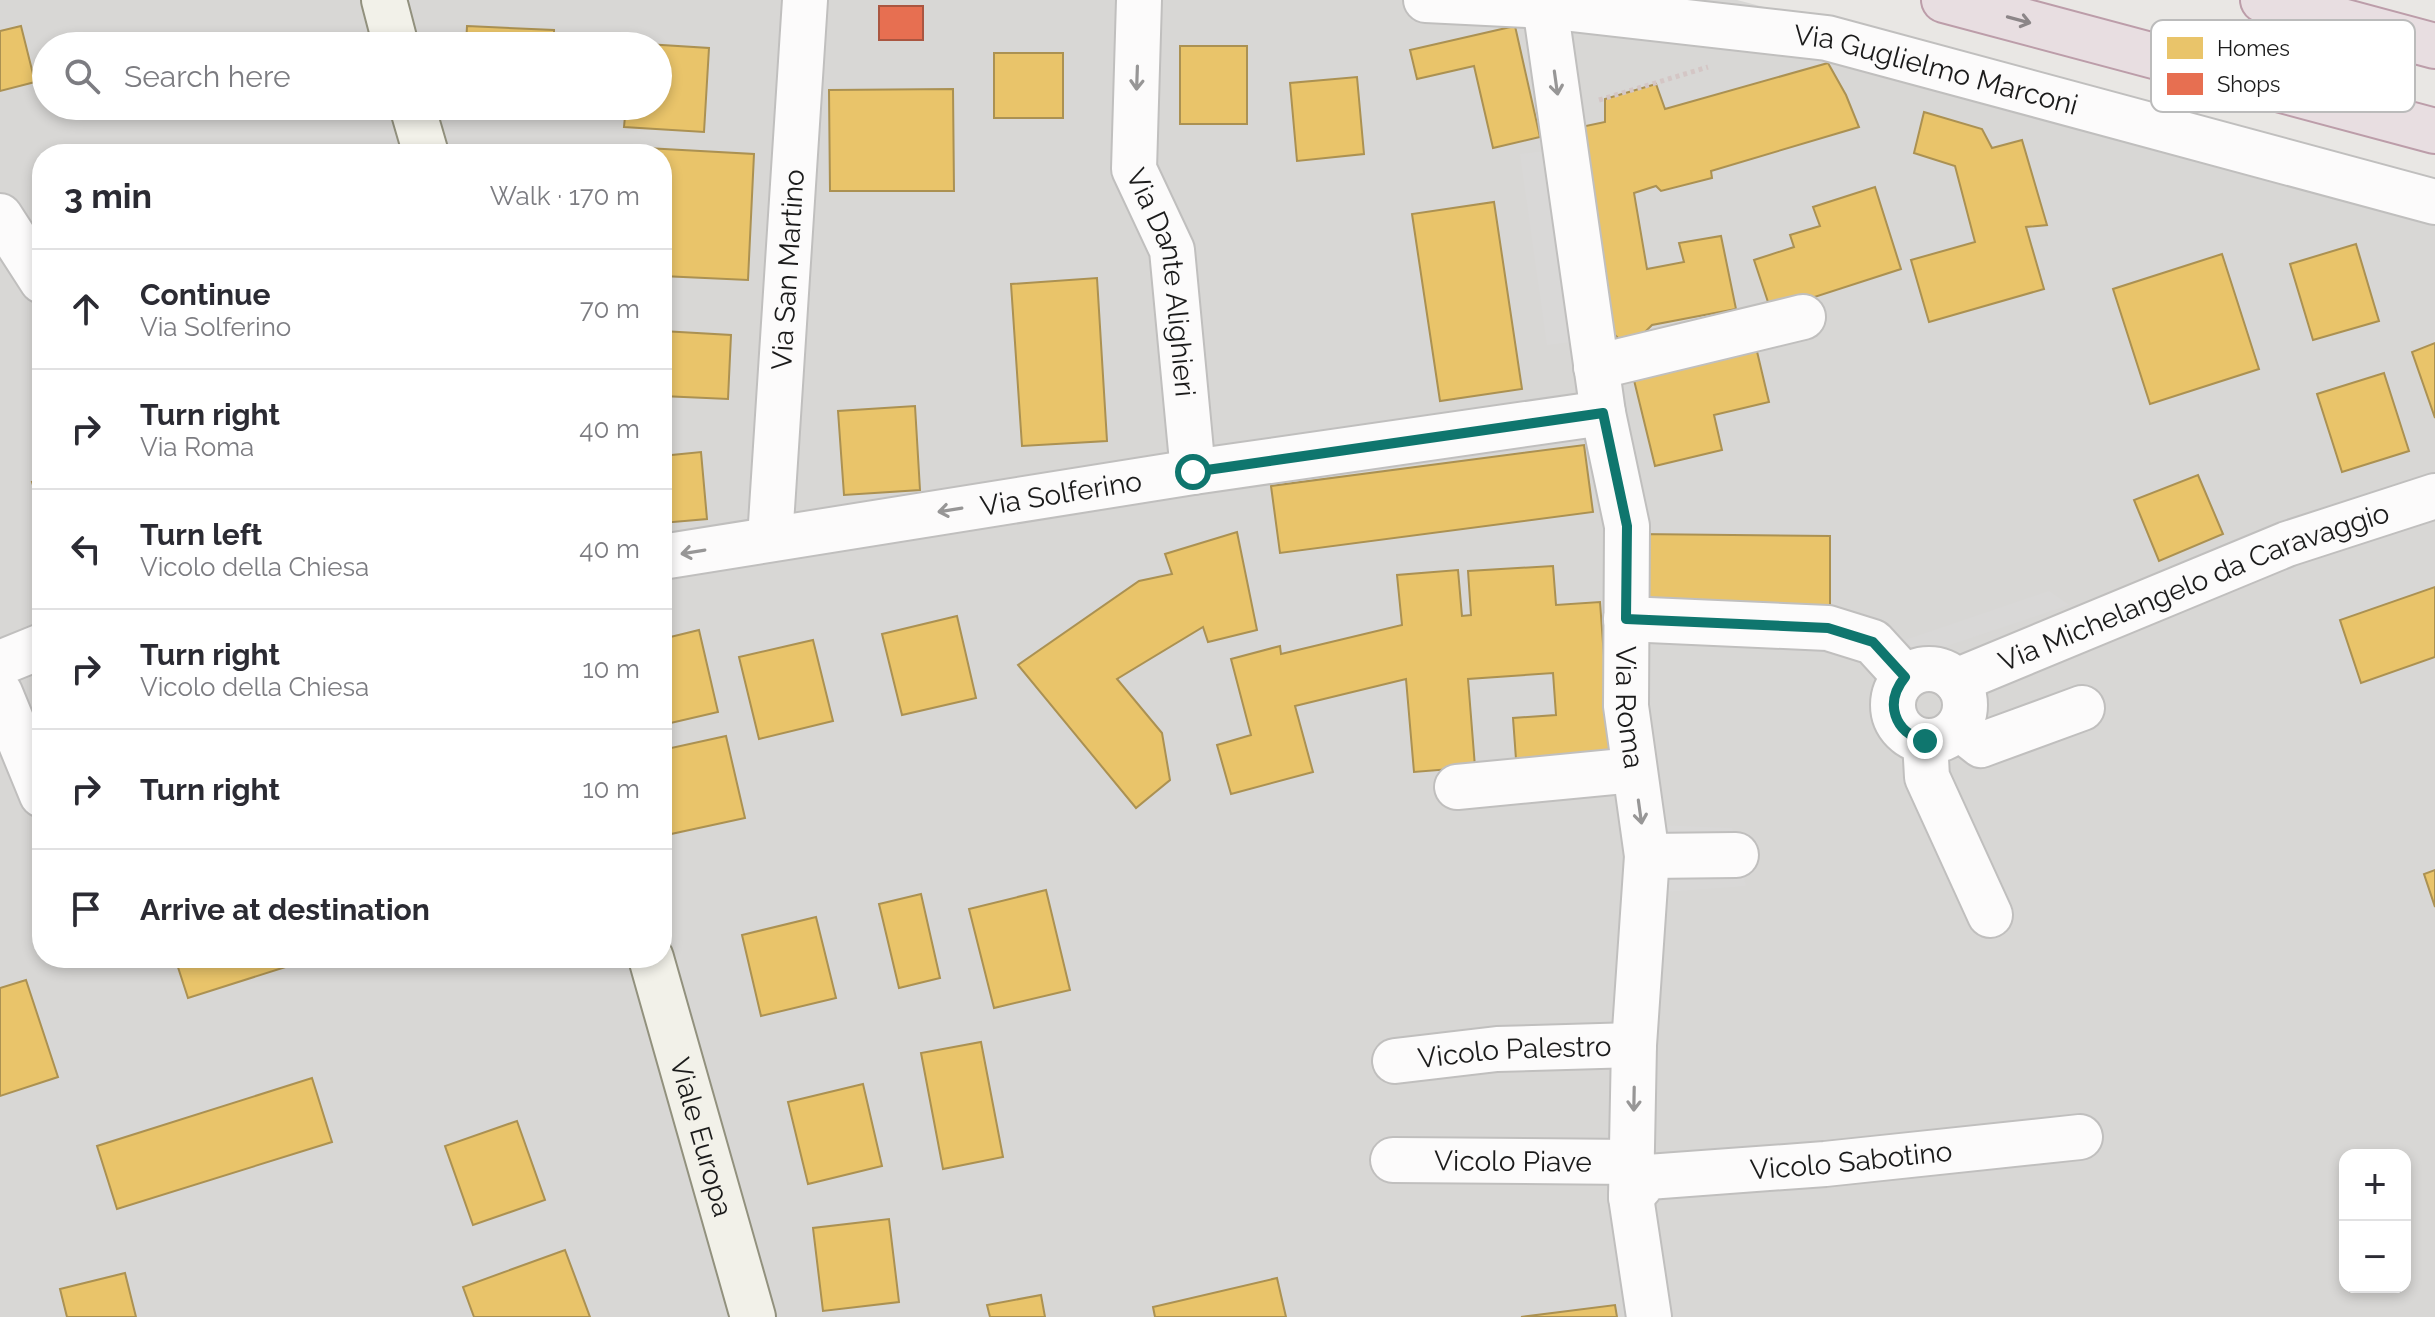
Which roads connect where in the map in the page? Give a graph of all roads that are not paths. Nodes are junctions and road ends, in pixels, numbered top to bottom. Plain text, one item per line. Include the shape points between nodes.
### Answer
1 (384, 0) edge
2 (805, 0) edge
3 (1139, 0) edge
4 (1426, 0) edge
5 (1944, 0) edge
6 (2263, 0) edge
7 (1545, 6) junction
8 (2338, 20) edge
9 (392, 32) edge
10 (2415, 41) edge
11 (2435, 46) edge
12 (2151, 55) edge
13 (2364, 112) edge
14 (416, 120) edge
15 (2435, 131) edge
16 (423, 144) edge
17 (2435, 202) edge
18 (0, 216) edge
19 (32, 266) edge
20 (1803, 317) dead end
21 (1596, 367) junction
22 (1603, 413) junction
23 (1193, 472) junction
24 (2435, 496) edge
25 (770, 539) junction
26 (672, 555) edge
27 (1626, 619) junction
28 (32, 650) edge
29 (0, 663) edge
30 (1905, 677) junction
31 (1956, 681) junction
32 (0, 693) edge
33 (2082, 708) dead end
34 (1941, 734) junction
35 (1634, 770) junction
36 (32, 771) edge
37 (1457, 787) dead end
38 (1736, 855) dead end
39 (1647, 856) junction
40 (1990, 915) dead end
41 (654, 968) edge
42 (1634, 1045) junction
43 (1395, 1061) dead end
44 (2080, 1137) dead end
45 (1393, 1160) dead end
46 (1632, 1179) junction
47 (753, 1317) edge
48 (1649, 1317) edge

1 - 9 street
2 - 25 street, Via San Martino
3 -> 23 street, Via Dante Alighieri via 1134,169 1172,250
4 - 7 street, Via Guglielmo Marconi
5 -> 12 highway
6 - 8 highway
7 - 17 street, Via Guglielmo Marconi via 1827,38
7 -> 21 street, Via Roma
10 - 11 highway
13 -> 15 highway
14 - 16 street
18 - 19 street
20 - 21 street
21 - 22 street, Via Roma
22 - 23 street, Via Solferino
22 - 27 street, Via Roma via 1627,526
23 -> 25 street, Via Solferino
24 - 31 street, Via Michelangelo da Caravaggio via 2287,544
25 -> 26 street, Via Solferino
27 - 30 street via 1828,628 1873,642
27 - 35 street, Via Roma via 1626,706
28 - 29 street
30 - 31 street via 1926,669
30 - 34 street via 1893,698 1896,721 1903,731
31 - 34 street via 1965,704 1963,716
32 - 36 street
33 - 34 street via 1981,745
34 - 40 street via 1927,777
35 - 37 street
35 -> 39 street, Via Roma
38 - 39 street
39 - 42 street, Via Roma
41 - 47 street, Viale Europa
42 - 43 street, Vicolo Palestro via 1497,1049
42 -> 46 street, Via Roma
44 - 46 street, Vicolo Sabotino
45 - 46 street, Vicolo Piave
46 - 48 street, Via Roma

